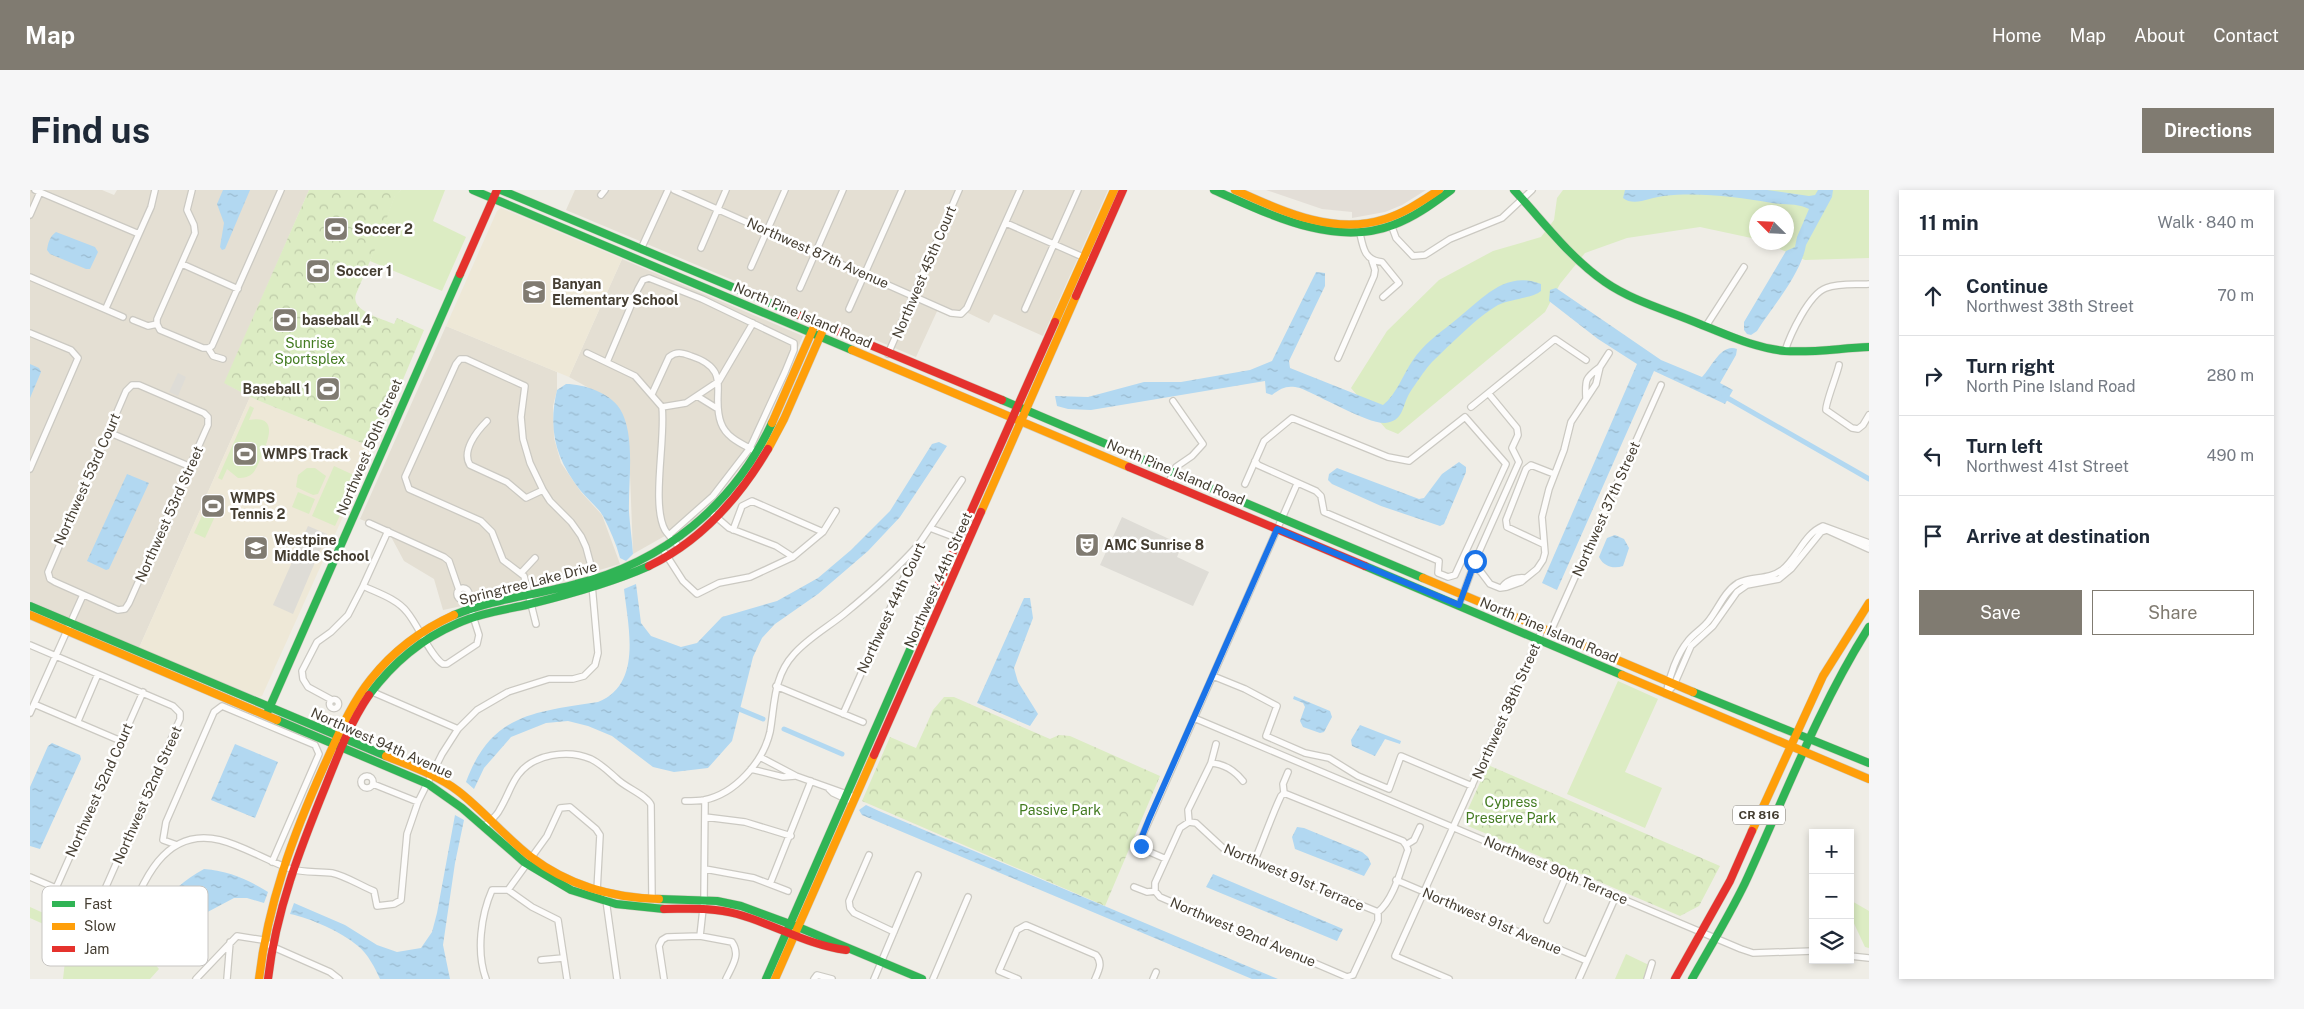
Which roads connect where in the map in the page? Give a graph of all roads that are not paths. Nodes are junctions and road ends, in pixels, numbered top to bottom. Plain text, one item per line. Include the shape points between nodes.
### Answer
1 (155, 190) edge
2 (192, 190) edge
3 (281, 190) edge
4 (473, 190) edge
5 (497, 190) edge
6 (501, 190) edge
7 (668, 190) edge
8 (674, 190) edge
9 (726, 190) edge
10 (785, 190) edge
11 (843, 190) edge
12 (902, 190) edge
13 (959, 190) edge
14 (1020, 190) edge
15 (1078, 190) edge
16 (1114, 190) edge
17 (1123, 190) edge
18 (1214, 190) edge
19 (1235, 190) edge
20 (1439, 190) edge
21 (1451, 190) edge
22 (1514, 190) edge
23 (1532, 190) edge
24 (37, 191) edge
25 (494, 198) junction
26 (1524, 200) junction
27 (718, 209) junction
28 (30, 215) edge
29 (1006, 223) junction
30 (1392, 227) junction
31 (1358, 228) junction
32 (767, 230) junction
33 (139, 234) junction
34 (621, 240) junction
35 (600, 244) junction
36 (1053, 244) junction
37 (701, 248) dead end
38 (641, 249) junction
39 (816, 252) junction
40 (1084, 258) junction
41 (1092, 260) junction
42 (1372, 261) junction
43 (182, 264) junction
44 (750, 267) dead end
45 (1744, 267) dead end
46 (865, 274) junction
47 (30, 276) edge
48 (1869, 284) edge
49 (800, 288) dead end
50 (238, 289) junction
51 (913, 295) junction
52 (1384, 297) dead end
53 (106, 308) junction
54 (849, 309) dead end
55 (1025, 309) dead end
56 (123, 317) dead end
57 (133, 320) dead end
58 (816, 322) junction
59 (753, 323) junction
60 (157, 324) junction
61 (824, 326) junction
62 (1706, 326) junction
63 (812, 332) junction
64 (30, 333) edge
65 (820, 336) junction
66 (1869, 347) edge
67 (208, 348) junction
68 (1785, 351) junction
69 (586, 353) dead end
70 (1609, 353) dead end
71 (888, 354) junction
72 (1338, 358) dead end
73 (222, 359) dead end
74 (1586, 360) dead end
75 (607, 362) junction
76 (882, 362) junction
77 (1839, 365) dead end
78 (1600, 367) junction
79 (940, 374) junction
80 (719, 381) junction
81 (132, 385) joint
82 (1661, 385) dead end
83 (652, 394) junction
84 (1489, 394) junction
85 (697, 396) junction
86 (1586, 398) junction
87 (1173, 401) dead end
88 (1018, 406) junction
89 (662, 407) junction
90 (718, 408) junction
91 (1471, 408) dead end
92 (1028, 410) junction
93 (1869, 415) edge
94 (1012, 418) junction
95 (487, 422) dead end
96 (1022, 422) junction
97 (108, 432) junction
98 (750, 448) junction
99 (762, 455) junction
100 (1255, 461) junction
101 (191, 467) junction
102 (30, 469) edge
103 (1173, 473) junction
104 (1554, 474) junction
105 (962, 480) dead end
106 (1169, 482) junction
107 (1245, 484) dead end
108 (1297, 484) junction
109 (543, 490) junction
110 (836, 511) dead end
111 (713, 515) junction
112 (1282, 519) junction
113 (369, 523) dead end
114 (930, 528) junction
115 (1277, 529) junction
116 (733, 530) junction
117 (1819, 530) junction
118 (388, 532) junction
119 (824, 532) junction
120 (674, 541) junction
121 (963, 542) junction
122 (1869, 543) edge
123 (919, 544) junction
124 (1543, 544) junction
125 (1869, 548) edge
126 (662, 549) junction
127 (667, 557) junction
128 (793, 557) junction
129 (534, 558) dead end
130 (1474, 567) junction
131 (521, 573) junction
132 (591, 580) junction
133 (364, 586) junction
134 (591, 589) junction
135 (458, 590) dead end
136 (83, 595) junction
137 (530, 595) junction
138 (1462, 596) junction
139 (531, 603) junction
140 (1869, 603) edge
141 (1459, 605) junction
142 (30, 606) edge
143 (471, 609) junction
144 (30, 615) edge
145 (473, 617) junction
146 (71, 622) junction
147 (536, 624) dead end
148 (1869, 627) edge
149 (1542, 630) junction
150 (67, 631) junction
151 (1550, 633) junction
152 (424, 636) junction
153 (1538, 639) junction
154 (30, 645) edge
155 (55, 656) junction
156 (98, 674) junction
157 (1213, 676) junction
158 (1671, 684) junction
159 (776, 686) junction
160 (367, 690) junction
161 (142, 692) junction
162 (1666, 694) junction
163 (332, 700) dead end
164 (34, 704) junction
165 (269, 707) junction
166 (30, 713) edge
167 (843, 714) junction
168 (266, 715) junction
169 (1194, 718) junction
170 (78, 721) junction
171 (863, 722) dead end
172 (458, 729) junction
173 (1795, 734) junction
174 (338, 735) junction
175 (346, 739) junction
176 (1807, 740) junction
177 (121, 741) junction
178 (334, 744) junction
179 (1216, 744) dead end
180 (1790, 746) junction
181 (342, 747) junction
182 (1802, 751) junction
183 (760, 757) junction
184 (1211, 763) junction
185 (1869, 763) edge
186 (751, 769) junction
187 (1288, 772) dead end
188 (432, 776) junction
189 (796, 776) junction
190 (1869, 779) edge
191 (811, 781) junction
192 (1243, 781) dead end
193 (373, 784) dead end
194 (428, 784) junction
195 (1472, 786) junction
196 (1284, 793) junction
197 (850, 798) junction
198 (705, 800) junction
199 (685, 801) dead end
200 (418, 802) junction
201 (705, 817) junction
202 (491, 820) junction
203 (1189, 822) junction
204 (485, 826) junction
205 (1420, 827) dead end
206 (1454, 827) junction
207 (791, 836) junction
208 (163, 840) junction
209 (177, 845) junction
210 (1406, 845) junction
211 (869, 855) dead end
212 (162, 856) junction
213 (531, 858) junction
214 (1166, 859) junction
215 (272, 862) junction
216 (1254, 862) junction
217 (525, 865) junction
218 (287, 868) junction
219 (705, 869) junction
220 (1567, 874) junction
221 (918, 875) dead end
222 (30, 877) edge
223 (1396, 880) junction
224 (770, 884) junction
225 (51, 886) edge
226 (57, 886) edge
227 (107, 886) edge
228 (143, 886) edge
229 (1134, 887) dead end
230 (508, 890) junction
231 (788, 891) dead end
232 (1155, 891) junction
233 (601, 892) junction
234 (1424, 893) junction
235 (1616, 896) junction
236 (968, 897) dead end
237 (652, 899) junction
238 (704, 900) junction
239 (606, 903) junction
240 (704, 908) junction
241 (1378, 912) junction
242 (1548, 920) dead end
243 (789, 925) junction
244 (798, 927) junction
245 (894, 932) junction
246 (1702, 932) junction
247 (786, 933) junction
248 (700, 936) junction
249 (794, 936) junction
250 (1715, 938) junction
251 (263, 940) junction
252 (230, 942) junction
253 (272, 946) junction
254 (853, 950) junction
255 (1809, 951) edge
256 (1854, 956) edge
257 (563, 958) junction
258 (1869, 958) edge
259 (540, 960) dead end
260 (1587, 960) junction
261 (882, 962) junction
262 (1652, 963) dead end
263 (208, 966) edge
264 (208, 966) edge
265 (1156, 972) dead end
266 (816, 977) edge
267 (1354, 977) edge
268 (196, 979) edge
269 (227, 979) edge
270 (259, 979) edge
271 (268, 979) edge
272 (339, 979) edge
273 (486, 979) edge
274 (567, 979) edge
275 (617, 979) edge
276 (664, 979) edge
277 (726, 979) edge
278 (766, 979) edge
279 (775, 979) edge
280 (832, 979) edge
281 (874, 979) edge
282 (922, 979) edge
283 (933, 979) edge
284 (1018, 979) edge
285 (1095, 979) edge
286 (1153, 979) edge
287 (1449, 979) edge
288 (1579, 979) edge
289 (1648, 979) edge
290 (1676, 979) edge
291 (1692, 979) edge

1 - 33 street
2 - 43 street via 186,210 195,233
3 - 50 street
4 - 25 street, North Pine Island Road
5 - 25 street, Northwest 50th Street
6 - 34 street, North Pine Island Road
7 - 38 street
8 - 27 street, Northwest 87th Avenue
9 - 27 street
10 - 32 street
11 - 39 street
12 - 46 street
13 - 51 street, Northwest 45th Court
14 - 29 street
15 - 36 street
16 - 40 street, Northwest 44th Street
17 - 41 street, Northwest 44th Street
18 - 31 street via 1307,228 1340,234
19 - 31 street via 1308,220
20 - 31 street via 1415,206
21 - 30 street via 1419,214
22 - 26 street
23 - 26 street
24 - 28 street
24 - 33 street
25 - 35 street, North Pine Island Road
25 - 165 street, Northwest 50th Street
26 - 30 street via 1502,218 1450,239 1418,257 1413,256 1396,238
26 - 62 street via 1570,251 1604,281 1638,299
27 - 32 street, Northwest 87th Avenue
27 - 37 street
29 - 36 street
29 - 51 street, Northwest 87th Avenue via 967,308 961,314 951,313
30 - 31 street
31 - 42 street via 1367,257
32 - 39 street, Northwest 87th Avenue
32 - 44 street
33 - 53 street
34 - 35 street via 604,240
34 - 38 street, North Pine Island Road
35 - 63 street, North Pine Island Road
36 - 40 street
36 - 55 street
38 - 58 street, North Pine Island Road
39 - 46 street, Northwest 87th Avenue
39 - 49 street
40 - 41 street
40 - 88 street, Northwest 44th Street
41 - 92 street, Northwest 44th Street
42 - 52 street via 1382,262 1399,284
42 - 72 street via 1374,276
43 - 50 street
43 - 60 street
45 - 62 street
46 - 51 street, Northwest 87th Avenue
46 - 54 street
47 - 53 street
48 - 68 street via 1826,288 1816,295 1793,327
50 - 67 street via 212,346
51 - 71 street, Northwest 45th Court
53 - 56 street
57 - 60 street via 148,326
58 - 61 street, North Pine Island Road
58 - 63 street, Springtree Lake Drive
59 - 75 street via 649,278 643,280
59 - 80 street
59 - 98 street via 791,340 794,350
60 - 67 street via 160,330
61 - 65 street, Springtree Lake Drive
61 - 71 street, North Pine Island Road
62 - 68 street via 1745,344
63 - 65 street, North Pine Island Road
63 - 99 street, Springtree Lake Drive
64 - 102 street via 71,350 77,355 78,363
65 - 76 street, North Pine Island Road
65 - 99 street, Springtree Lake Drive via 785,419
66 - 68 street
67 - 73 street via 213,356
69 - 75 street
70 - 78 street
71 - 79 street, North Pine Island Road
74 - 84 street via 1555,339
75 - 83 street via 635,376
76 - 79 street via 894,360 918,370
76 - 94 street, North Pine Island Road
77 - 93 street via 1826,410 1858,429
78 - 86 street via 1596,384
78 - 86 street via 1588,376
79 - 88 street, North Pine Island Road
80 - 83 street via 708,364 681,352 674,353 669,357
80 - 85 street
80 - 90 street
81 - 97 street, Northwest 53rd Court via 126,391
81 - 101 street, Northwest 53rd Street via 139,385 208,417 208,425
82 - 151 street, Northwest 37th Street
83 - 89 street
84 - 91 street
84 - 130 street via 1517,428 1518,435 1512,448 1519,462
85 - 89 street via 686,403
85 - 90 street
86 - 104 street via 1571,422
87 - 103 street via 1203,444
88 - 92 street, North Pine Island Road
88 - 94 street, Northwest 44th Street
89 - 120 street via 662,522
90 - 98 street via 728,435
92 - 96 street, Northwest 44th Street
92 - 103 street, North Pine Island Road
94 - 96 street, North Pine Island Road
94 - 121 street, Northwest 44th Street
95 - 109 street via 477,431 467,453 470,465 507,482 526,498
96 - 106 street, North Pine Island Road
96 - 121 street, Northwest 44th Street
97 - 101 street
97 - 136 street, Northwest 53rd Court via 49,566 48,576 55,582
98 - 99 street
98 - 120 street
99 - 111 street, Springtree Lake Drive
100 - 107 street
100 - 108 street
100 - 108 street via 1264,441 1292,418 1388,457 1409,462 1465,417 1506,464 1455,575 1448,577 1438,573 1440,561 1324,512 1321,496
101 - 136 street, Northwest 53rd Street via 125,609 118,610
103 - 106 street
103 - 112 street, North Pine Island Road
104 - 124 street via 1542,517
104 - 124 street via 1535,465 1526,469 1506,520 1507,527
105 - 114 street, Northwest 44th Court
106 - 115 street, North Pine Island Road
108 - 112 street
109 - 131 street via 523,439 524,386 466,359 460,360 405,477 406,483 409,489 480,521 492,532 503,560
109 - 132 street via 581,536 590,562
110 - 119 street
111 - 116 street
111 - 120 street, Springtree Lake Drive
112 - 115 street
112 - 138 street, North Pine Island Road
113 - 118 street
114 - 121 street
114 - 123 street, Northwest 44th Court
115 - 141 street, North Pine Island Road
115 - 157 street
116 - 119 street via 742,506 752,501
116 - 128 street via 776,546
117 - 122 street via 1829,526
117 - 125 street via 1827,530
117 - 158 street via 1779,579 1747,585 1737,592 1713,626 1691,646
117 - 158 street via 1782,570 1773,576 1744,580 1731,590 1708,622 1687,642
118 - 133 street
118 - 135 street via 449,561
119 - 128 street
120 - 126 street, Springtree Lake Drive
120 - 127 street, Springtree Lake Drive
121 - 197 street, Northwest 44th Street
123 - 159 street via 876,588 806,642 782,670
123 - 167 street, Northwest 44th Court
124 - 130 street via 1545,553 1537,569 1525,578 1506,582 1500,588 1490,584
126 - 127 street
126 - 132 street, Springtree Lake Drive via 632,565
127 - 128 street via 696,594 719,583 750,577
127 - 134 street, Springtree Lake Drive
129 - 131 street
130 - 138 street
131 - 137 street
132 - 134 street
132 - 137 street, Springtree Lake Drive
133 - 152 street via 406,610
133 - 163 street via 348,615 317,642 302,671 308,687
134 - 139 street, Springtree Lake Drive
134 - 172 street via 598,653 595,665 584,676 549,679 508,692 477,710
136 - 146 street
137 - 139 street
137 - 143 street, Springtree Lake Drive
138 - 141 street
138 - 149 street, North Pine Island Road
139 - 145 street, Springtree Lake Drive
139 - 147 street
140 - 173 street, CR 816 via 1823,676
141 - 153 street, North Pine Island Road
142 - 146 street, Northwest 94th Avenue
143 - 145 street
143 - 152 street, Springtree Lake Drive via 441,620
144 - 150 street, Northwest 94th Avenue
145 - 152 street, Springtree Lake Drive
145 - 152 street via 479,635 478,644 447,664 436,658
146 - 150 street
146 - 165 street, Northwest 94th Avenue
148 - 176 street, CR 816 via 1835,681
149 - 151 street, North Pine Island Road
149 - 153 street, Northwest 38th Street
150 - 155 street
150 - 168 street, Northwest 94th Avenue
151 - 158 street, North Pine Island Road
152 - 160 street, Springtree Lake Drive via 390,656
153 - 162 street, North Pine Island Road
153 - 195 street, Northwest 38th Street
154 - 155 street
155 - 156 street
155 - 164 street
156 - 161 street
156 - 170 street
157 - 169 street
157 - 195 street via 1277,706 1266,736 1305,754 1329,758 1358,776 1389,789 1402,756
158 - 162 street
158 - 173 street, North Pine Island Road
159 - 167 street
159 - 183 street via 769,735
160 - 172 street
160 - 174 street, Springtree Lake Drive
160 - 175 street, Springtree Lake Drive
161 - 177 street, Northwest 52nd Court
161 - 227 street, Northwest 52nd Street via 173,706 180,713 178,725
162 - 180 street, North Pine Island Road
164 - 166 street
164 - 170 street
165 - 168 street, Northwest 50th Street
165 - 174 street, Northwest 94th Avenue
167 - 171 street
168 - 178 street, Northwest 94th Avenue
169 - 206 street, Northwest 90th Terrace
169 - 214 street via 1142,834 1141,846
170 - 177 street
172 - 188 street
173 - 176 street, North Pine Island Road
173 - 180 street, CR 816
174 - 175 street, Northwest 94th Avenue
174 - 178 street, Springtree Lake Drive
175 - 181 street, Springtree Lake Drive
175 - 188 street, Northwest 94th Avenue
176 - 182 street, CR 816
176 - 185 street, North Pine Island Road
177 - 226 street, Northwest 52nd Court
178 - 181 street, Northwest 94th Avenue
178 - 218 street, Springtree Lake Drive
179 - 184 street
180 - 182 street, North Pine Island Road
180 - 246 street, CR 816 via 1730,881
181 - 194 street, Northwest 94th Avenue
181 - 218 street, Springtree Lake Drive
182 - 190 street, North Pine Island Road
182 - 250 street, CR 816 via 1745,882
183 - 186 street
183 - 189 street
184 - 192 street via 1229,768
184 - 203 street via 1188,810
186 - 189 street via 783,777
186 - 198 street via 724,792
187 - 196 street via 1283,784
188 - 194 street
188 - 202 street, Northwest 94th Avenue via 457,790
189 - 191 street
191 - 197 street
191 - 207 street
193 - 200 street
194 - 200 street
194 - 204 street, Northwest 94th Avenue via 452,797
195 - 206 street, Northwest 38th Street
196 - 210 street via 1403,841
196 - 216 street via 1268,823
197 - 243 street, Northwest 44th Street
197 - 244 street, Northwest 44th Street
198 - 199 street
198 - 201 street
200 - 218 street via 407,834 401,900 394,904 377,906 374,892 334,874
201 - 207 street via 745,822
201 - 219 street
202 - 204 street
202 - 213 street, Northwest 94th Avenue
202 - 237 street via 500,810 519,773 532,762 546,756 568,754 591,759 652,805
203 - 214 street via 1180,828
203 - 216 street, Northwest 91st Terrace via 1196,823 1223,848
204 - 217 street, Northwest 94th Avenue
205 - 210 street via 1414,840
206 - 220 street, Northwest 90th Terrace
206 - 234 street, Northwest 38th Street
207 - 224 street
208 - 209 street
208 - 212 street
208 - 215 street via 166,822 214,712 222,706 315,745 318,750
209 - 212 street
209 - 215 street via 196,838 220,840
210 - 223 street via 1408,850
211 - 245 street via 850,908
212 - 228 street
213 - 217 street
213 - 233 street, Northwest 94th Avenue via 565,878
213 - 233 street via 547,836 560,808 570,807 600,835
214 - 232 street
215 - 218 street
216 - 241 street, Northwest 91st Terrace
217 - 230 street
217 - 239 street, Northwest 94th Avenue via 561,886
218 - 251 street, Springtree Lake Drive via 270,909
218 - 253 street, Springtree Lake Drive
219 - 224 street
219 - 238 street
220 - 235 street, Northwest 90th Terrace
220 - 242 street
221 - 245 street
222 - 225 street
223 - 234 street, Northwest 91st Avenue
223 - 241 street via 1385,906
224 - 231 street
229 - 232 street, Northwest 92nd Avenue
230 - 257 street via 558,920
230 - 273 street via 492,890 483,915 482,952
232 - 267 street, Northwest 92nd Avenue via 1160,897 1347,977
233 - 237 street, Northwest 94th Avenue
233 - 239 street
234 - 260 street, Northwest 91st Avenue
234 - 287 street, Northwest 38th Street via 1395,956
235 - 246 street, Northwest 90th Terrace
235 - 260 street
236 - 283 street
237 - 238 street, Northwest 94th Avenue
238 - 240 street
238 - 243 street, Northwest 94th Avenue via 741,906
239 - 240 street, Northwest 94th Avenue via 652,908
239 - 275 street
240 - 247 street, Northwest 94th Avenue via 738,914
240 - 248 street
241 - 267 street via 1378,921
243 - 244 street, Northwest 94th Avenue
243 - 247 street, Northwest 44th Street
244 - 249 street, Northwest 44th Street
244 - 254 street, Northwest 94th Avenue
245 - 261 street
246 - 250 street, Northwest 90th Terrace
246 - 290 street, CR 816
247 - 249 street, Northwest 94th Avenue
247 - 278 street, Northwest 44th Street
248 - 276 street via 662,940 659,946
248 - 277 street via 732,942 737,955
249 - 254 street, Northwest 94th Avenue via 825,947
249 - 279 street, Northwest 44th Street
250 - 255 street, Northwest 90th Terrace via 1753,953
250 - 291 street, CR 816
251 - 252 street via 237,936
251 - 253 street
251 - 270 street, Springtree Lake Drive
252 - 263 street
252 - 269 street
253 - 271 street, Springtree Lake Drive
253 - 272 street
254 - 261 street, Northwest 94th Avenue
256 - 258 street
257 - 259 street
257 - 274 street
260 - 288 street
261 - 281 street
261 - 282 street, Northwest 94th Avenue
262 - 289 street
264 - 268 street
265 - 286 street
266 - 280 street
284 - 285 street via 999,971 1017,930 1026,925 1096,955 1100,960

